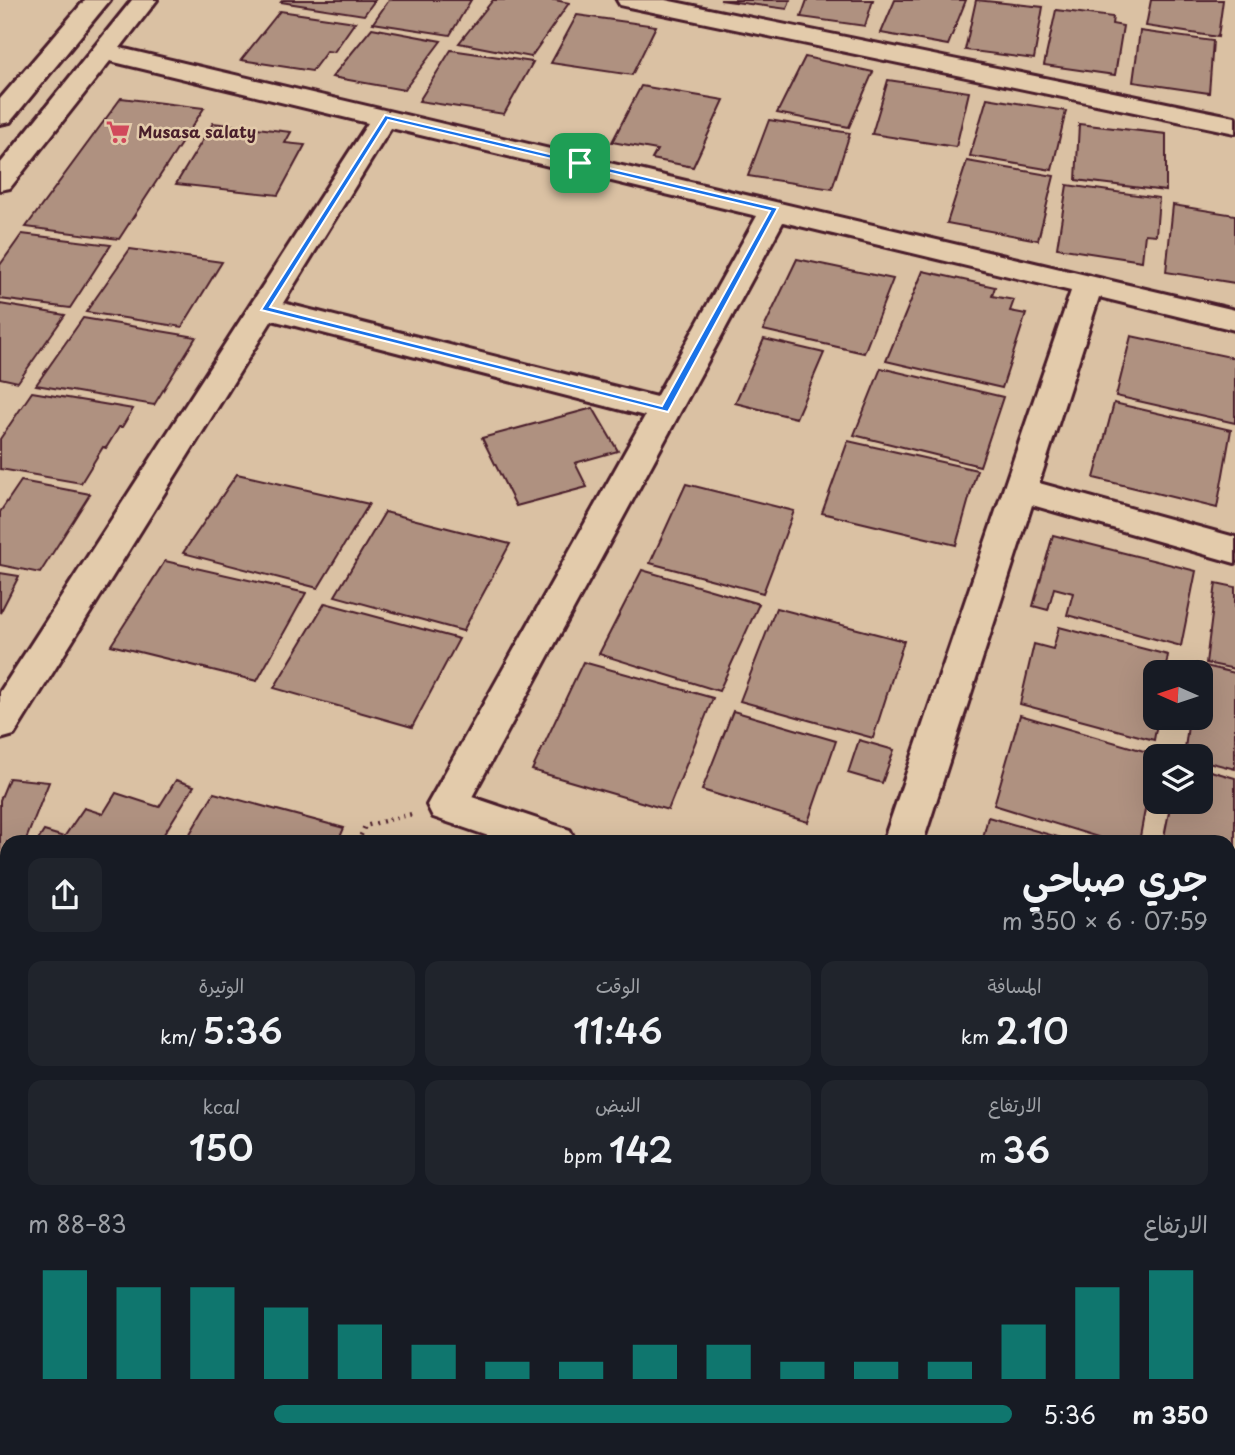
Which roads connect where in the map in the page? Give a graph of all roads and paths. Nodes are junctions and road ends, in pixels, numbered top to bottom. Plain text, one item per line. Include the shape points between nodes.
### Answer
1 (98, 0) edge
2 (145, 0) edge
3 (629, 0) edge
4 (104, 52) junction
5 (0, 116) edge
6 (385, 117) junction
7 (1234, 121) edge
8 (0, 182) edge
9 (775, 210) junction
10 (1088, 285) junction
11 (264, 308) junction
12 (1235, 320) edge
13 (665, 410) junction
14 (1020, 490) junction
15 (1235, 550) edge
16 (0, 724) edge
17 (447, 805) junction
18 (361, 835) edge
19 (535, 835) edge
20 (906, 835) edge

1 - 5 street
2 - 4 street
3 - 7 street
4 - 6 street
4 - 8 street
6 - 9 street
6 - 11 street
9 - 10 street
9 - 13 street
10 - 12 street
10 - 14 street
11 - 13 street
11 - 16 street
13 - 17 street
14 - 15 street
14 - 20 street
17 - 18 path via 365,826
17 - 19 street

